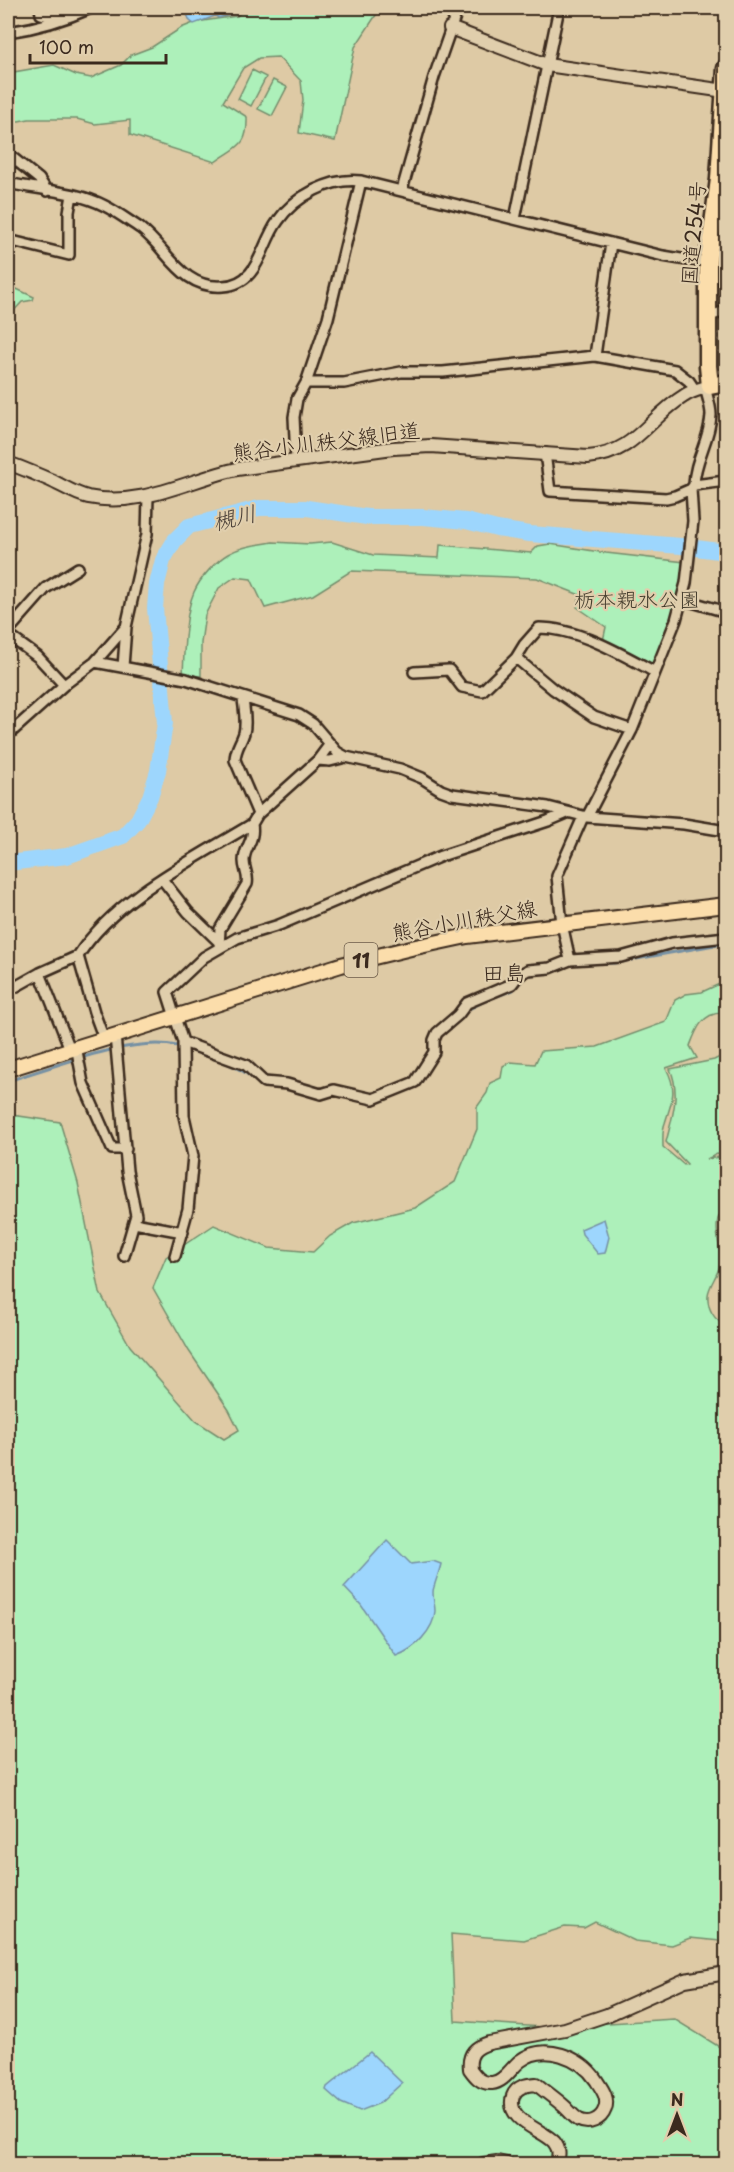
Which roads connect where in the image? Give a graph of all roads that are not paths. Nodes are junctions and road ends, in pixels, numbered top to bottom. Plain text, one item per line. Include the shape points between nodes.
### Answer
1 (40, 8) edge
2 (91, 8) edge
3 (458, 8) edge
4 (559, 8) edge
5 (67, 18) junction
6 (450, 28) junction
7 (8, 32) edge
8 (547, 65) junction
9 (726, 68) edge
10 (725, 91) junction
11 (8, 154) edge
12 (361, 181) junction
13 (8, 183) edge
14 (402, 190) junction
15 (47, 191) junction
16 (72, 195) junction
17 (514, 219) junction
18 (8, 240) edge
19 (611, 243) junction
20 (708, 261) junction
21 (726, 312) edge
22 (709, 316) junction
23 (595, 356) junction
24 (306, 383) junction
25 (709, 386) edge
26 (545, 453) junction
27 (296, 460) junction
28 (8, 463) edge
29 (726, 481) edge
30 (693, 487) junction
31 (148, 496) junction
32 (78, 568) dead end
33 (682, 599) junction
34 (726, 612) edge
35 (126, 627) junction
36 (8, 633) edge
37 (516, 658) junction
38 (95, 662) junction
39 (123, 667) junction
40 (414, 672) dead end
41 (655, 672) junction
42 (64, 685) junction
43 (243, 699) junction
44 (632, 730) junction
45 (8, 735) edge
46 (330, 744) junction
47 (346, 757) junction
48 (318, 760) junction
49 (567, 813) junction
50 (258, 814) junction
51 (585, 817) junction
52 (252, 824) junction
53 (726, 831) edge
54 (162, 879) junction
55 (726, 905) edge
56 (562, 924) junction
57 (726, 937) edge
58 (218, 944) junction
59 (78, 956) junction
60 (570, 960) junction
61 (40, 973) junction
62 (8, 991) edge
63 (175, 1016) junction
64 (110, 1037) junction
65 (183, 1042) junction
66 (74, 1050) junction
67 (8, 1069) edge
68 (126, 1149) junction
69 (134, 1223) junction
70 (183, 1232) junction
71 (124, 1256) dead end
72 (175, 1256) dead end
73 (726, 1973) edge
74 (483, 2164) edge
75 (507, 2164) edge
76 (557, 2164) edge

1 - 5 street via 45,16
2 - 5 street
3 - 6 street
4 - 8 street
5 - 7 street
6 - 8 street
6 - 14 street
8 - 10 street
8 - 17 street
9 - 10 highway, 国道254号
10 - 20 highway, 国道254号
11 - 15 street via 39,179
12 - 14 street
12 - 16 street via 336,181 296,203 278,220 255,270 240,282 221,286 191,279 142,230 105,206
12 - 24 street via 336,292
13 - 15 street
14 - 17 street
15 - 16 street
16 - 18 street via 69,255
17 - 19 street
19 - 20 street via 663,256
19 - 23 street
20 - 22 highway, 国道254号
21 - 22 street
22 - 25 highway, 国道254号
23 - 24 street via 443,372 401,372 344,383
23 - 25 street via 675,370 688,381
24 - 27 street via 297,399 294,417
25 - 26 street, 熊谷小川秩父線旧道 via 679,399 618,451 588,457
25 - 30 street via 710,420
26 - 27 street, 熊谷小川秩父線旧道 via 431,446
26 - 30 street via 550,490 666,498
27 - 31 street, 熊谷小川秩父線旧道 via 214,474
28 - 31 street, 熊谷小川秩父線旧道 via 91,498
29 - 30 street
30 - 33 street via 693,521
31 - 35 street via 147,534
32 - 36 street via 46,588
33 - 34 street
33 - 41 street
35 - 38 street
35 - 39 street
36 - 42 street
37 - 40 street via 482,691 462,687 449,670
37 - 41 street via 539,628 551,628 601,644
37 - 44 street via 594,717
38 - 39 street
38 - 42 street
39 - 43 street via 186,679
41 - 44 street
42 - 45 street
43 - 46 street via 300,715
43 - 50 street via 244,732 235,760
44 - 51 street
46 - 47 street
46 - 48 street
47 - 48 street
47 - 49 street via 400,770 452,794
48 - 50 street
49 - 51 street
49 - 58 street via 441,856 310,913
50 - 52 street
51 - 53 street
51 - 56 street via 557,876
52 - 54 street
52 - 58 street via 254,834 244,863 249,876 247,884 220,929
54 - 58 street
54 - 59 street via 97,930
55 - 56 main road, 熊谷小川秩父線 / 11
56 - 60 street
56 - 63 main road, 熊谷小川秩父線 / 11 via 467,936 373,957
57 - 60 street via 672,943 621,957
58 - 63 street via 167,992
59 - 61 street
59 - 64 street via 94,1012
60 - 65 street via 550,968 528,970 507,987 467,1003 437,1033 434,1052 415,1082 373,1099 334,1090 321,1094 264,1082 246,1065
61 - 62 street
61 - 66 street
63 - 64 main road, 熊谷小川秩父線 / 11
63 - 65 street
64 - 66 main road, 熊谷小川秩父線 / 11
64 - 68 street
65 - 70 street via 184,1116 193,1156
66 - 67 main road, 熊谷小川秩父線 / 11
66 - 68 street via 82,1083 112,1149
68 - 69 street
69 - 70 street
69 - 71 street
70 - 72 street
73 - 76 street via 685,1980 565,2030 478,2046 471,2054 470,2069 484,2082 502,2079 529,2055 541,2053 567,2056 592,2074 607,2099 600,2118 594,2120 578,2119 536,2084 518,2088 514,2096 515,2113 558,2150
74 - 75 street

